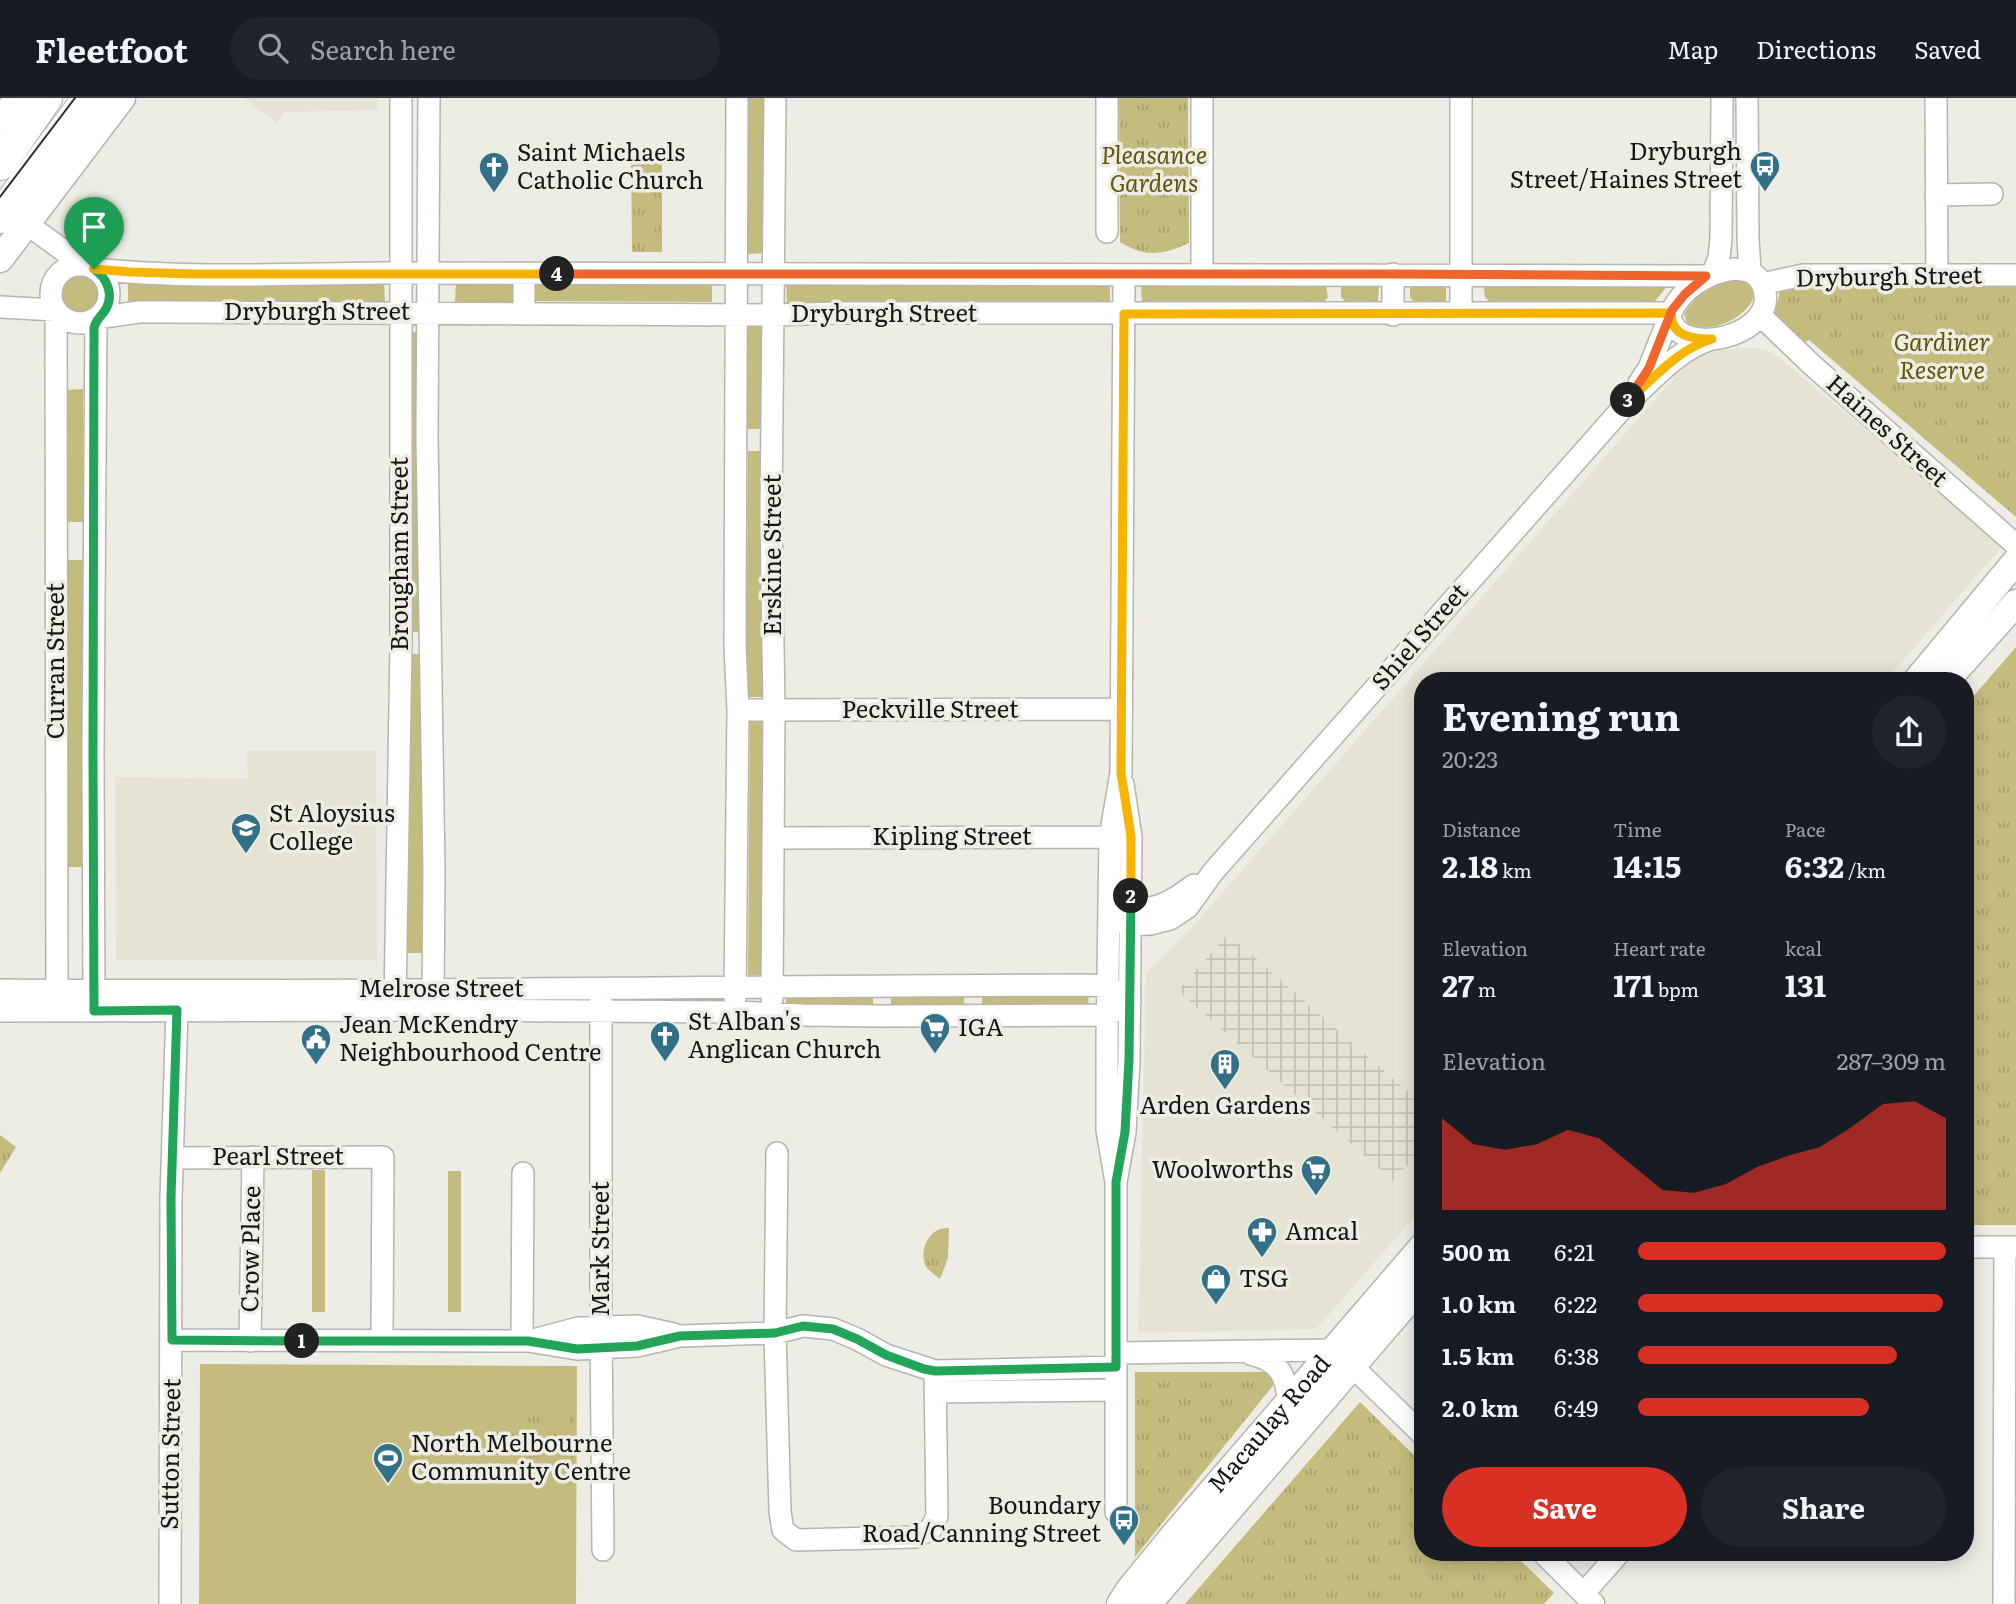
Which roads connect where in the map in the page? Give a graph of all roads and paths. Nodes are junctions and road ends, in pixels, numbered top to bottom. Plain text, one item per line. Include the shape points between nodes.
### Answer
1 (18, 98) edge
2 (46, 98) edge
3 (89, 98) edge
4 (122, 98) edge
5 (401, 98) edge
6 (429, 98) edge
7 (737, 98) edge
8 (775, 98) edge
9 (1107, 98) edge
10 (1202, 98) edge
11 (1461, 98) edge
12 (1722, 98) edge
13 (1747, 98) edge
14 (1936, 98) edge
15 (0, 122) edge
16 (0, 164) edge
17 (9, 185) edge
18 (1992, 194) dead end
19 (1936, 195) junction
20 (13, 220) edge
21 (1107, 232) dead end
22 (401, 239) junction
23 (428, 239) junction
24 (0, 259) edge
25 (92, 268) junction
26 (400, 273) junction
27 (428, 273) junction
28 (524, 274) junction
29 (774, 274) junction
30 (1393, 274) junction
31 (1937, 274) junction
32 (737, 275) junction
33 (1202, 275) junction
34 (1335, 275) junction
35 (1461, 275) junction
36 (1709, 275) junction
37 (2016, 275) edge
38 (1124, 276) junction
39 (1756, 278) junction
40 (0, 307) edge
41 (55, 311) junction
42 (400, 312) junction
43 (429, 312) junction
44 (1461, 313) junction
45 (524, 314) junction
46 (735, 314) junction
47 (1124, 314) junction
48 (1339, 314) junction
49 (1670, 314) junction
50 (774, 315) junction
51 (1392, 315) junction
52 (1760, 315) junction
53 (97, 319) junction
54 (1712, 339) junction
55 (1627, 402) junction
56 (735, 440) junction
57 (773, 440) junction
58 (2016, 545) edge
59 (2016, 561) edge
60 (2016, 603) edge
61 (401, 644) junction
62 (429, 644) junction
63 (1963, 644) junction
64 (1927, 672) edge
65 (1949, 672) edge
66 (1121, 709) junction
67 (738, 710) junction
68 (774, 710) junction
69 (1120, 837) junction
70 (774, 838) junction
71 (1109, 917) junction
72 (1131, 917) junction
73 (883, 985) junction
74 (971, 986) junction
75 (1108, 986) junction
76 (735, 987) junction
77 (772, 987) junction
78 (0, 990) edge
79 (433, 999) junction
80 (289, 1000) junction
81 (395, 1000) junction
82 (601, 1000) junction
83 (1130, 1000) junction
84 (57, 1001) junction
85 (94, 1001) junction
86 (177, 1010) junction
87 (0, 1011) edge
88 (736, 1012) junction
89 (772, 1013) junction
90 (971, 1015) junction
91 (1108, 1015) junction
92 (883, 1016) junction
93 (1129, 1057) junction
94 (1107, 1067) junction
95 (1116, 1141) junction
96 (777, 1153) dead end
97 (253, 1157) junction
98 (173, 1158) junction
99 (523, 1173) dead end
100 (1974, 1247) edge
101 (2010, 1247) edge
102 (1414, 1259) edge
103 (1414, 1292) edge
104 (775, 1333) junction
105 (601, 1337) junction
106 (172, 1340) junction
107 (250, 1341) junction
108 (382, 1341) junction
109 (525, 1341) junction
110 (1242, 1352) junction
111 (1343, 1358) junction
112 (1116, 1360) junction
113 (935, 1371) junction
114 (1116, 1390) junction
115 (935, 1392) junction
116 (1288, 1403) junction
117 (1414, 1427) edge
118 (1116, 1512) dead end
119 (603, 1550) dead end
120 (1551, 1561) edge
121 (1614, 1561) edge
122 (1589, 1599) edge
123 (170, 1604) edge
124 (1120, 1604) edge
125 (1148, 1604) edge
126 (2004, 1604) edge

1 - 15 main road
2 - 16 highway
3 - 17 highway
4 - 20 main road
5 - 22 street, Brougham Street
6 - 23 street, Brougham Street
7 - 32 street, Erskine Street
8 - 29 street, Erskine Street
9 - 21 street
10 - 33 street
11 - 35 street
12 - 36 street via 1721,238 1719,258
13 - 39 street via 1748,239
14 - 19 street
17 - 20 highway
18 - 19 street
19 - 31 street
20 - 24 main road
20 - 25 street, Dryburgh Street
22 - 23 street
22 - 26 street, Brougham Street
23 - 27 street, Brougham Street
25 - 26 street, Dryburgh Street via 135,273
25 - 41 street via 75,265 57,276 51,295
25 - 53 street via 105,279 109,294
26 - 27 street, Dryburgh Street
26 - 42 street, Brougham Street
27 - 28 street, Dryburgh Street
27 - 43 street, Brougham Street
28 - 32 street, Dryburgh Street
28 - 45 street
29 - 32 street, Dryburgh Street
29 - 38 street, Dryburgh Street
29 - 50 street, Erskine Street
30 - 34 street, Dryburgh Street
30 - 35 street, Dryburgh Street
30 - 51 street
31 - 37 street, Dryburgh Street
31 - 39 street, Dryburgh Street
32 - 46 street, Erskine Street
33 - 34 street, Dryburgh Street
33 - 38 street, Dryburgh Street
34 - 48 street
35 - 36 street, Dryburgh Street
35 - 44 street
36 - 39 street via 1735,269
36 - 49 street via 1685,294
38 - 47 street
39 - 52 street via 1765,299
40 - 41 street
41 - 53 street via 77,324
41 - 84 street, Curran Street
42 - 43 street, Dryburgh Street
42 - 53 street, Dryburgh Street via 144,312
42 - 61 street, Brougham Street
43 - 45 street, Dryburgh Street
43 - 62 street, Brougham Street
44 - 49 street, Dryburgh Street
44 - 51 street, Dryburgh Street
45 - 46 street, Dryburgh Street
46 - 50 street, Dryburgh Street
46 - 56 street, Erskine Street
47 - 48 street, Dryburgh Street
47 - 50 street, Dryburgh Street
47 - 66 street
48 - 51 street, Dryburgh Street
49 - 54 street via 1673,326 1685,336
49 - 55 street, Shiel Street via 1649,368
50 - 57 street, Erskine Street
52 - 54 street via 1749,326
52 - 58 street, Haines Street
53 - 85 street, Curran Street
54 - 55 street, Shiel Street via 1680,355
55 - 72 street, Shiel Street via 1213,872 1191,903 1156,923
56 - 57 street
56 - 67 street, Erskine Street
57 - 68 street, Erskine Street
59 - 63 main road
60 - 63 main road
61 - 62 street
61 - 81 street, Brougham Street
62 - 79 street, Brougham Street
63 - 64 main road
63 - 65 main road
66 - 68 street, Peckville Street
66 - 69 street
67 - 68 street, Peckville Street
67 - 76 street, Erskine Street
68 - 70 street, Erskine Street
69 - 70 street, Kipling Street
69 - 71 street
69 - 72 street
70 - 77 street, Erskine Street
71 - 72 street, Shiel Street
71 - 75 street
72 - 83 street
73 - 74 street, Melrose Street
73 - 77 street, Melrose Street
73 - 92 street
74 - 75 street, Melrose Street
74 - 90 street
75 - 83 street
75 - 91 street
76 - 77 street, Melrose Street
76 - 82 street, Melrose Street
76 - 88 street, Erskine Street
77 - 89 street, Erskine Street
78 - 84 street, Melrose Street
79 - 81 street, Melrose Street
79 - 82 street, Melrose Street
80 - 81 street, Melrose Street
80 - 85 street, Melrose Street
80 - 86 street, Melrose Street
82 - 88 street, Melrose Street
82 - 105 street, Mark Street
83 - 91 street
83 - 93 street
84 - 85 street, Melrose Street
84 - 87 street, Melrose Street
85 - 86 street, Melrose Street
86 - 98 street, Sutton Street
88 - 89 street, Melrose Street
89 - 92 street, Melrose Street
90 - 91 street, Melrose Street
90 - 92 street, Melrose Street
91 - 94 street
93 - 94 street via 1120,1057
93 - 95 street
94 - 95 street
95 - 112 street
96 - 104 street
97 - 98 street, Pearl Street
97 - 107 street, Crow Place
97 - 108 street, Pearl Street via 383,1157
98 - 106 street, Sutton Street
99 - 109 street
100 - 101 street
101 - 126 street
102 - 111 main road, Macaulay Road
103 - 111 main road, Macaulay Road
104 - 105 street via 680,1336 637,1346
104 - 113 street via 803,1326 833,1329 886,1355
104 - 115 street via 780,1512 783,1530 796,1540 916,1537 931,1529 937,1516
105 - 109 street via 577,1349
105 - 119 street, Mark Street
106 - 107 street
106 - 123 street, Sutton Street
107 - 108 street
108 - 109 street
110 - 111 street
110 - 112 street
110 - 116 street via 1277,1367
111 - 116 main road, Macaulay Road
111 - 117 street
111 - 125 main road, Macaulay Road
112 - 113 street
112 - 114 street
113 - 115 street
114 - 115 street
114 - 118 street
116 - 124 main road, Macaulay Road
120 - 122 street
121 - 122 street

